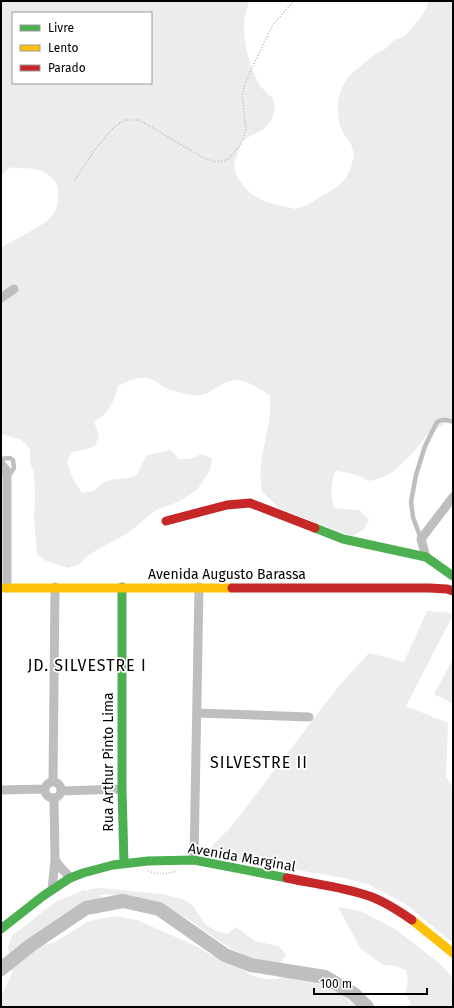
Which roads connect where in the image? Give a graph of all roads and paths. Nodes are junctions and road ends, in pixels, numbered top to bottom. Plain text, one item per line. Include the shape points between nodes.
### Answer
1 (294, 1) edge
2 (75, 180) dead end
3 (14, 290) dead end
4 (1, 298) edge
5 (453, 422) edge
6 (2, 463) edge
7 (453, 497) edge
8 (166, 521) dead end
9 (4, 533) edge
10 (421, 539) junction
11 (426, 557) junction
12 (453, 576) edge
13 (453, 582) edge
14 (55, 587) junction
15 (122, 587) junction
16 (199, 587) junction
17 (4, 588) edge
18 (450, 590) edge
19 (197, 713) junction
20 (309, 717) dead end
21 (53, 782) junction
22 (44, 789) junction
23 (122, 789) junction
24 (1, 790) edge
25 (61, 791) junction
26 (54, 798) junction
27 (55, 860) junction
28 (194, 860) junction
29 (124, 864) junction
30 (183, 868) dead end
31 (144, 870) dead end
32 (71, 878) junction
33 (52, 890) junction
34 (1, 929) edge
35 (453, 953) edge

1 - 2 path via 272,26 246,81 242,94 246,130 241,144 229,159 218,162 204,158 139,120 125,120 114,127 93,152
3 - 4 street
5 - 10 lane via 444,419 437,422 425,446 416,475 411,502 412,517
6 - 9 street via 7,478
7 - 10 street
8 - 11 street via 228,505 250,503 342,540
9 - 17 street
10 - 11 street
11 - 12 street
13 - 18 street
14 - 15 street, Avenida Augusto Barassa
14 - 17 street, Avenida Augusto Barassa
14 - 21 street
15 - 16 street, Avenida Augusto Barassa
15 - 23 street, Rua Arthur Pinto Lima
16 - 18 street, Avenida Augusto Barassa
16 - 19 street
19 - 20 street
19 - 28 street
21 - 22 street via 47,784
21 - 25 street via 59,784
22 - 24 street
22 - 26 street via 48,797
23 - 25 street
23 - 29 street, Rua Arthur Pinto Lima
25 - 26 street via 58,797
26 - 27 street
27 - 32 street
27 - 33 street
28 - 29 street, Avenida Marginal
28 - 35 street, Avenida Marginal via 369,896 411,919
29 - 32 street, Avenida Marginal via 94,869
30 - 31 path via 168,874 154,874
32 - 33 street, Avenida Marginal
33 - 34 street, Avenida Marginal

